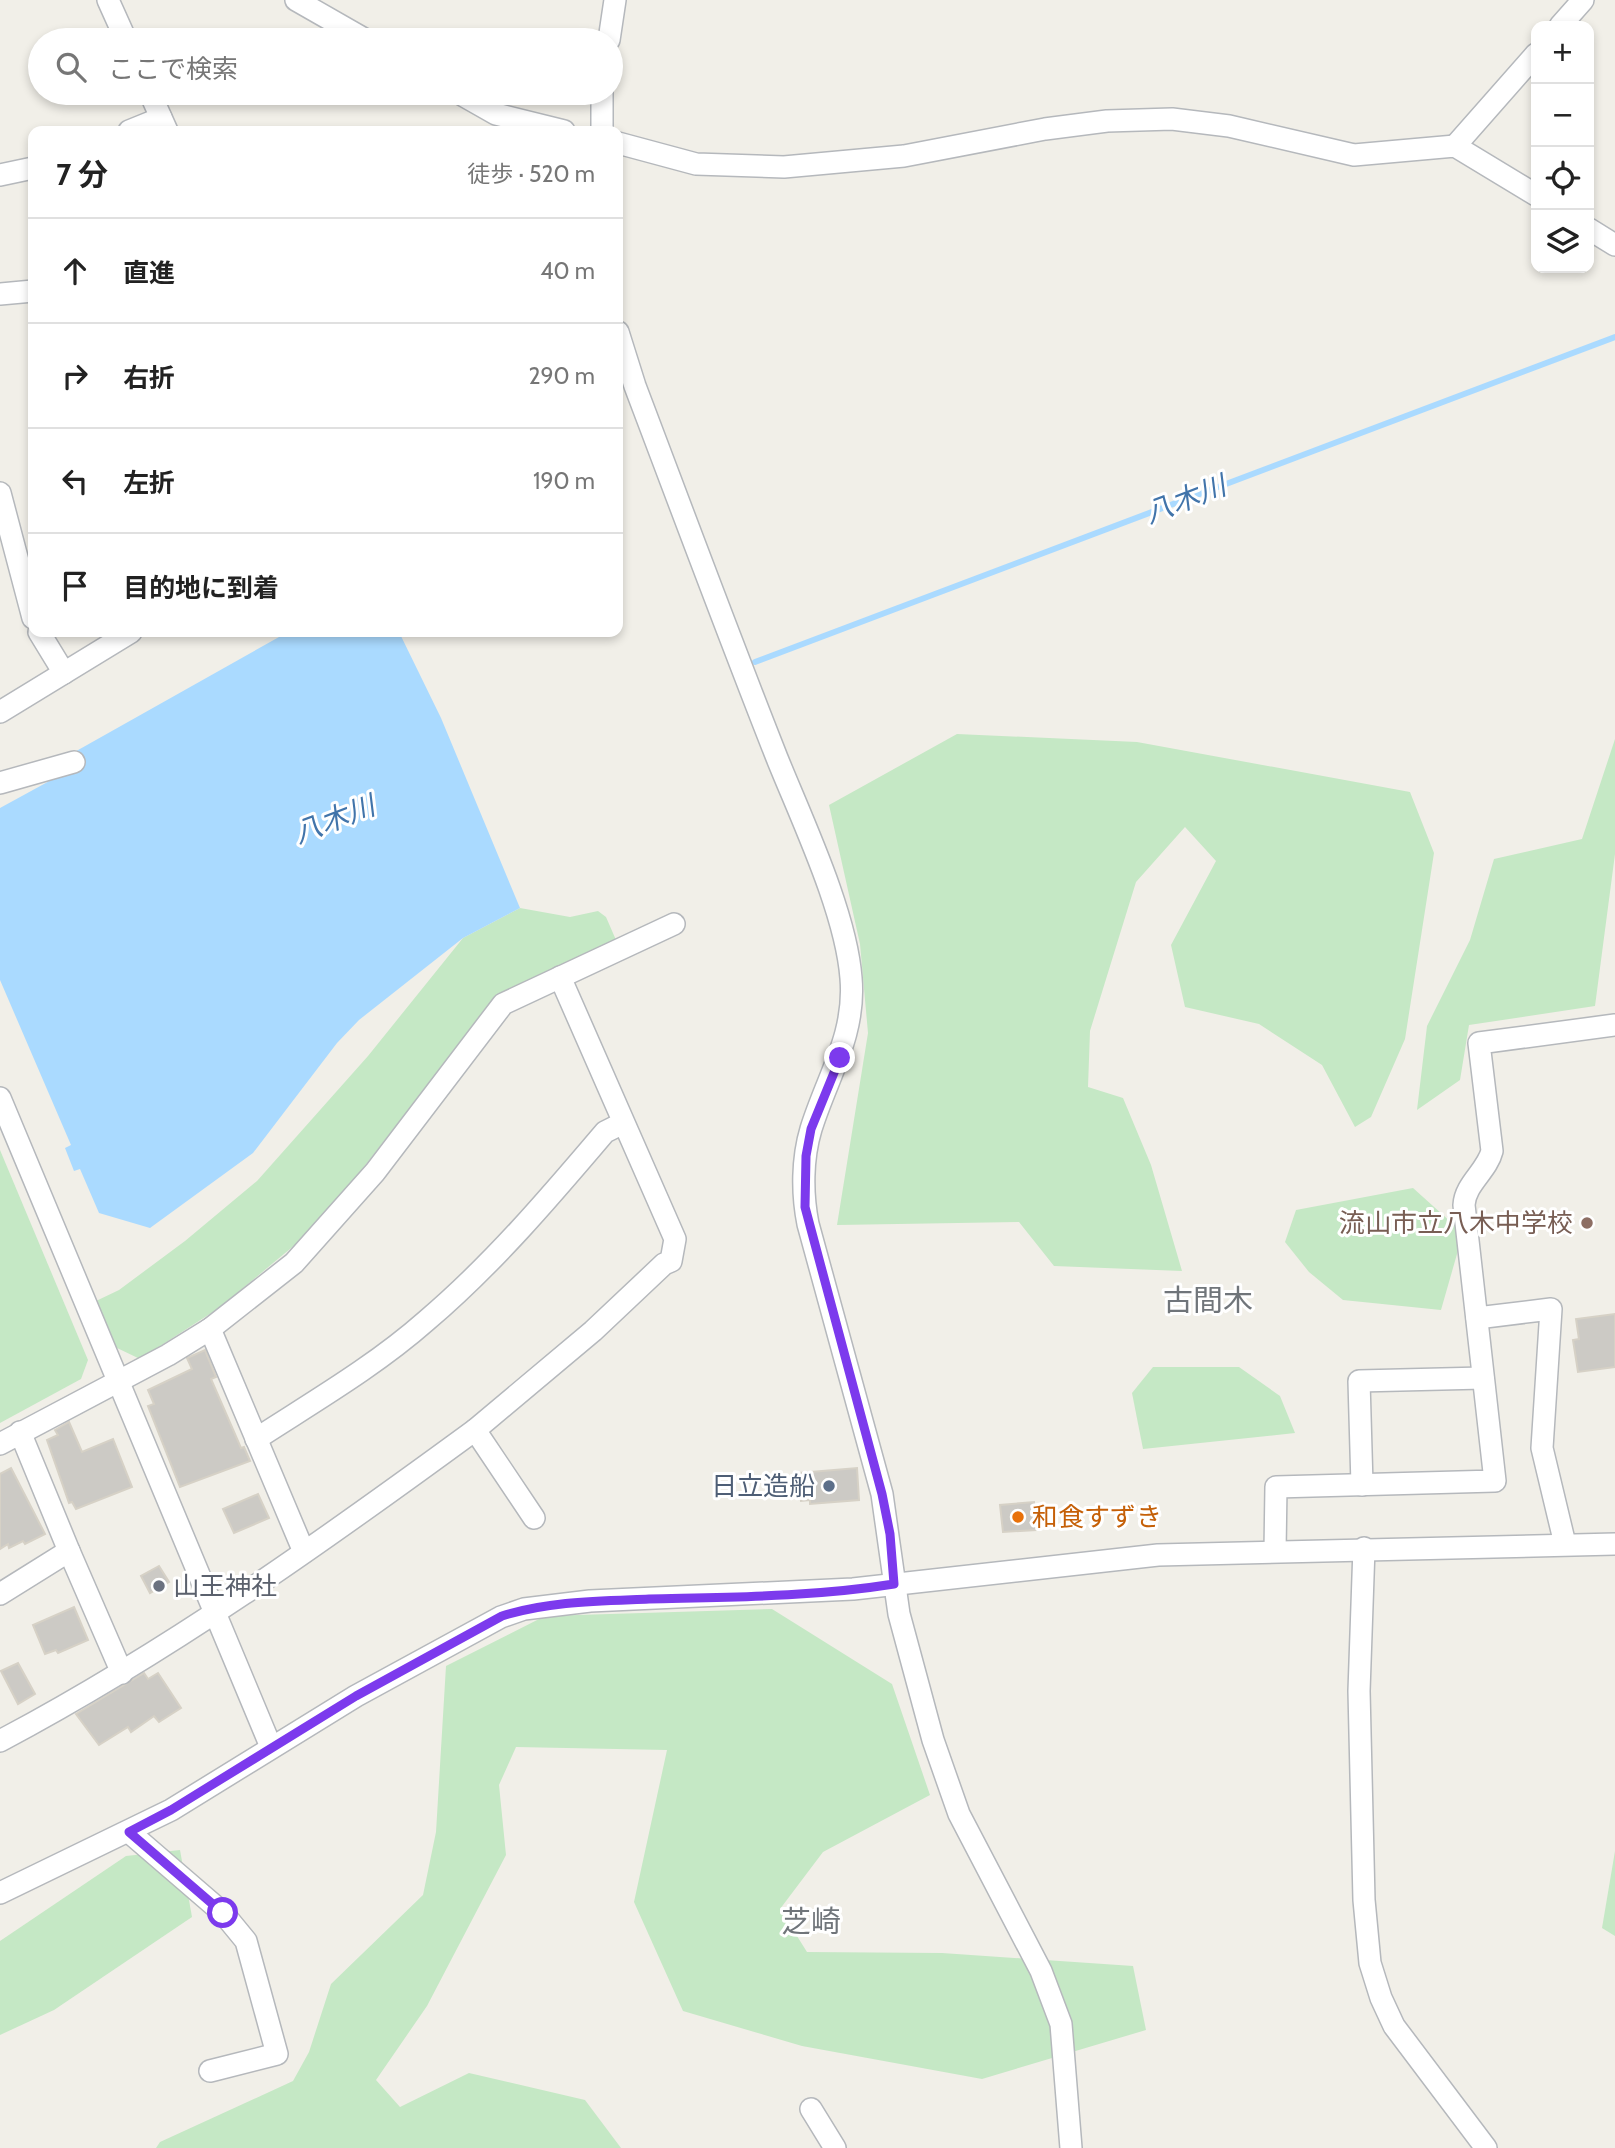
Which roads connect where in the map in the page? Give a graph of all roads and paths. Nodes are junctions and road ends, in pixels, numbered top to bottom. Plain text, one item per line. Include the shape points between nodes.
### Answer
1 (108, 0) edge
2 (296, 0) edge
3 (615, 0) edge
4 (1583, 0) edge
5 (1564, 21) edge
6 (121, 28) edge
7 (345, 28) edge
8 (611, 28) edge
9 (1531, 60) edge
10 (155, 105) edge
11 (480, 105) edge
12 (602, 105) edge
13 (164, 125) edge
14 (544, 126) edge
15 (601, 126) edge
16 (623, 145) edge
17 (1455, 146) junction
18 (28, 169) edge
19 (0, 175) edge
20 (1531, 192) edge
21 (1594, 232) edge
22 (1615, 246) edge
23 (28, 291) edge
24 (0, 294) edge
25 (623, 346) edge
26 (0, 493) edge
27 (28, 599) edge
28 (42, 637) edge
29 (123, 637) edge
30 (64, 673) junction
31 (0, 712) edge
32 (74, 762) dead end
33 (0, 783) edge
34 (674, 924) dead end
35 (560, 977) junction
36 (1615, 1025) edge
37 (0, 1098) edge
38 (623, 1123) junction
39 (1476, 1318) junction
40 (210, 1329) junction
41 (1483, 1378) junction
42 (119, 1379) junction
43 (475, 1430) junction
44 (20, 1432) junction
45 (256, 1439) junction
46 (0, 1444) edge
47 (1362, 1485) junction
48 (534, 1518) dead end
49 (1565, 1544) junction
50 (1615, 1544) edge
51 (1364, 1548) junction
52 (1275, 1551) junction
53 (69, 1552) junction
54 (303, 1552) junction
55 (894, 1584) junction
56 (0, 1594) edge
57 (216, 1612) junction
58 (122, 1673) junction
59 (0, 1741) edge
60 (271, 1747) junction
61 (129, 1832) junction
62 (0, 1893) edge
63 (211, 2071) dead end
64 (811, 2109) dead end
65 (835, 2148) edge
66 (1071, 2148) edge
67 (1486, 2148) edge

1 - 6 street
2 - 7 street
3 - 8 street
4 - 5 street
9 - 17 street
10 - 13 street
11 - 14 street
12 - 15 street
16 - 17 street via 696,164 784,167 904,156 1045,129 1172,119 1229,125 1354,155
17 - 20 street
18 - 19 street
21 - 22 street
23 - 24 street
25 - 55 street via 848,953 852,980 847,1036 811,1129 805,1207 882,1494
26 - 27 street
28 - 30 street
29 - 30 street
30 - 31 street
32 - 33 street
34 - 35 street
35 - 38 street
35 - 40 street via 503,1004 375,1172 294,1263
36 - 39 street via 1479,1043 1492,1151 1464,1197
37 - 42 street
38 - 43 street via 675,1239 671,1261
38 - 45 street via 605,1132 481,1271 425,1323
39 - 41 street
39 - 49 street via 1551,1309 1542,1448
40 - 42 street
40 - 45 street
41 - 47 street via 1359,1381
41 - 47 street via 1495,1481
42 - 44 street
42 - 57 street
43 - 48 street
43 - 54 street
44 - 46 street
44 - 53 street
45 - 54 street
47 - 52 street via 1276,1487
49 - 50 street
49 - 51 street
51 - 52 street
51 - 67 street via 1359,1716 1370,1963 1394,2026
52 - 55 street via 1158,1555
53 - 56 street
53 - 58 street
54 - 57 street
55 - 60 street via 781,1594 590,1601 524,1609 479,1629
55 - 66 street via 945,1779 1041,1971 1061,2024
57 - 58 street
57 - 60 street
58 - 59 street
60 - 61 street
61 - 62 street
61 - 63 street via 223,1913 246,1941 277,2054
64 - 65 street

